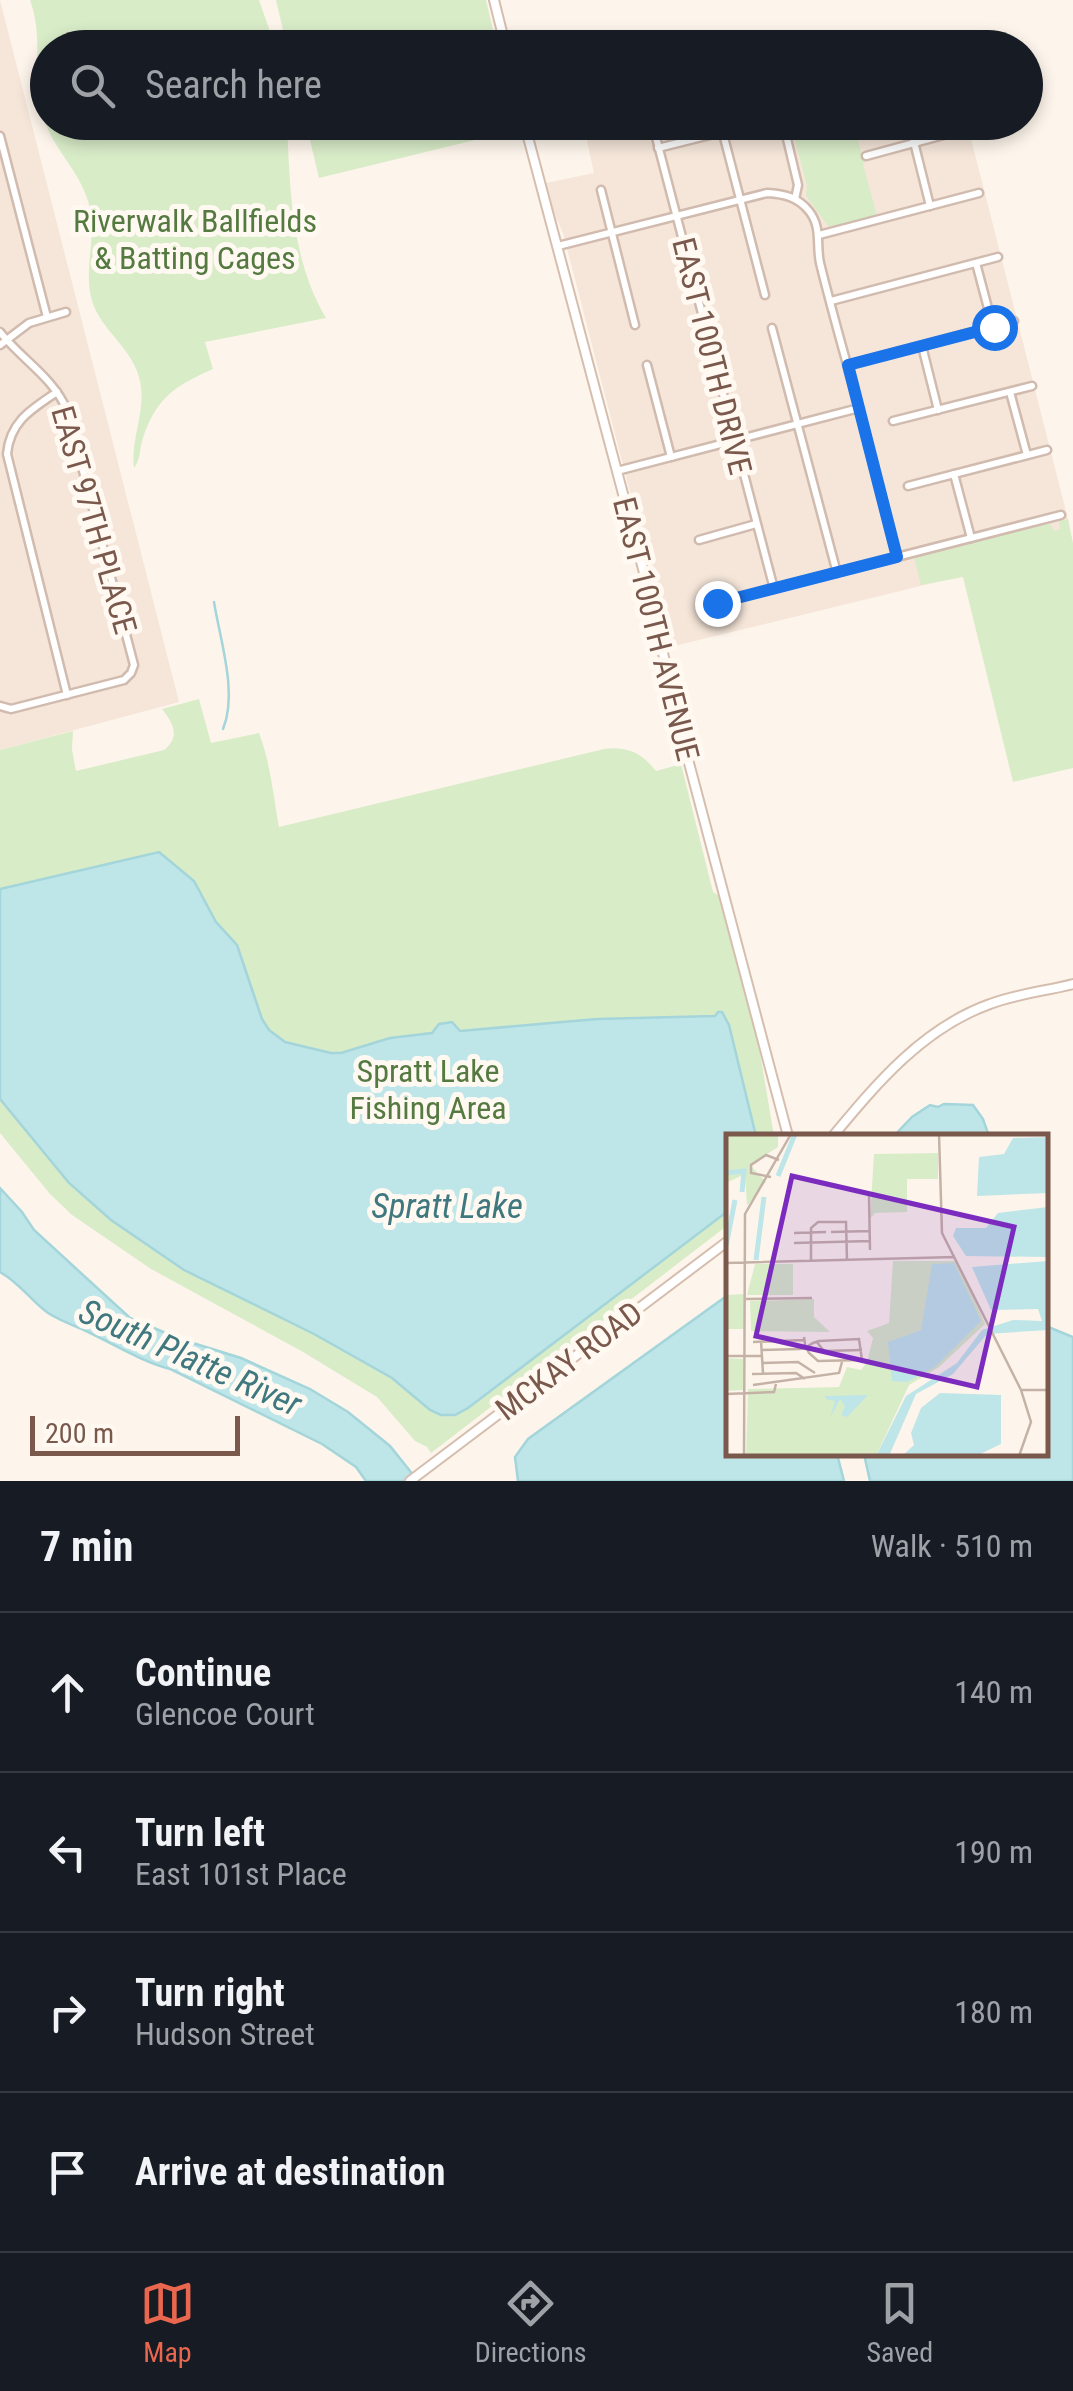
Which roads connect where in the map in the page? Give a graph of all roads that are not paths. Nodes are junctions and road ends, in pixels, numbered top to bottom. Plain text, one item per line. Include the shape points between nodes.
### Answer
1 (494, 0) edge
2 (502, 30) edge
3 (0, 136) edge
4 (529, 140) edge
5 (656, 140) edge
6 (690, 140) edge
7 (724, 140) edge
8 (787, 140) edge
9 (913, 140) edge
10 (925, 140) edge
11 (914, 143) junction
12 (658, 148) junction
13 (866, 156) dead end
14 (601, 190) dead end
15 (979, 194) dead end
16 (739, 199) junction
17 (795, 199) junction
18 (930, 206) junction
19 (676, 215) junction
20 (612, 232) junction
21 (820, 235) junction
22 (558, 246) junction
23 (998, 257) dead end
24 (976, 263) junction
25 (765, 294) dead end
26 (831, 301) junction
27 (66, 312) dead end
28 (46, 317) junction
29 (1014, 321) dead end
30 (635, 324) dead end
31 (994, 327) junction
32 (772, 328) dead end
33 (0, 332) edge
34 (3, 342) edge
35 (922, 346) junction
36 (647, 365) dead end
37 (848, 365) junction
38 (1032, 386) dead end
39 (58, 392) junction
40 (1010, 392) junction
41 (859, 408) junction
42 (938, 410) junction
43 (893, 421) dead end
44 (796, 424) junction
45 (734, 441) junction
46 (1047, 450) dead end
47 (1028, 455) junction
48 (671, 458) junction
49 (616, 471) junction
50 (954, 474) junction
51 (908, 486) dead end
52 (1062, 515) dead end
53 (756, 524) junction
54 (971, 538) junction
55 (699, 540) dead end
56 (897, 557) junction
57 (837, 572) junction
58 (774, 589) junction
59 (717, 603) dead end
60 (68, 695) junction
61 (0, 706) edge
62 (1073, 984) edge
63 (787, 1134) edge
64 (834, 1134) edge
65 (726, 1243) edge
66 (410, 1481) edge

1 - 2 street
3 - 28 street
4 - 22 street, EAST 100TH AVENUE
5 - 12 street, EAST 100TH DRIVE
6 - 12 street
7 - 16 street
8 - 17 street
9 - 11 street
10 - 11 street
11 - 13 street
11 - 18 street
12 - 19 street, EAST 100TH DRIVE
14 - 20 street
15 - 18 street
16 - 17 street
16 - 19 street
16 - 25 street
17 - 21 street
18 - 21 street
19 - 20 street
19 - 45 street, EAST 100TH DRIVE
20 - 22 street
20 - 30 street
21 - 26 street
22 - 49 street, EAST 100TH AVENUE
23 - 24 street
24 - 26 street
24 - 31 street
26 - 37 street
27 - 28 street
28 - 34 street
29 - 31 street
31 - 35 street
32 - 44 street
33 - 34 street, EAST 97TH PLACE
34 - 39 street, EAST 97TH PLACE
35 - 37 street
35 - 42 street
36 - 48 street
37 - 41 street
38 - 40 street
39 - 60 street via 19,420 7,454
39 - 60 street, EAST 97TH PLACE via 73,427 133,661 127,679
40 - 42 street
40 - 47 street
41 - 44 street
41 - 56 street
42 - 43 street
44 - 45 street
44 - 57 street
45 - 48 street
45 - 53 street, EAST 100TH DRIVE
46 - 47 street
47 - 50 street
48 - 49 street
49 - 63 street, EAST 100TH AVENUE
50 - 51 street
50 - 54 street
52 - 54 street
53 - 55 street
53 - 58 street, EAST 100TH DRIVE
54 - 56 street
56 - 57 street
57 - 58 street
58 - 59 street
60 - 61 street
62 - 64 street via 990,1004 930,1035
65 - 66 street, MCKAY ROAD

